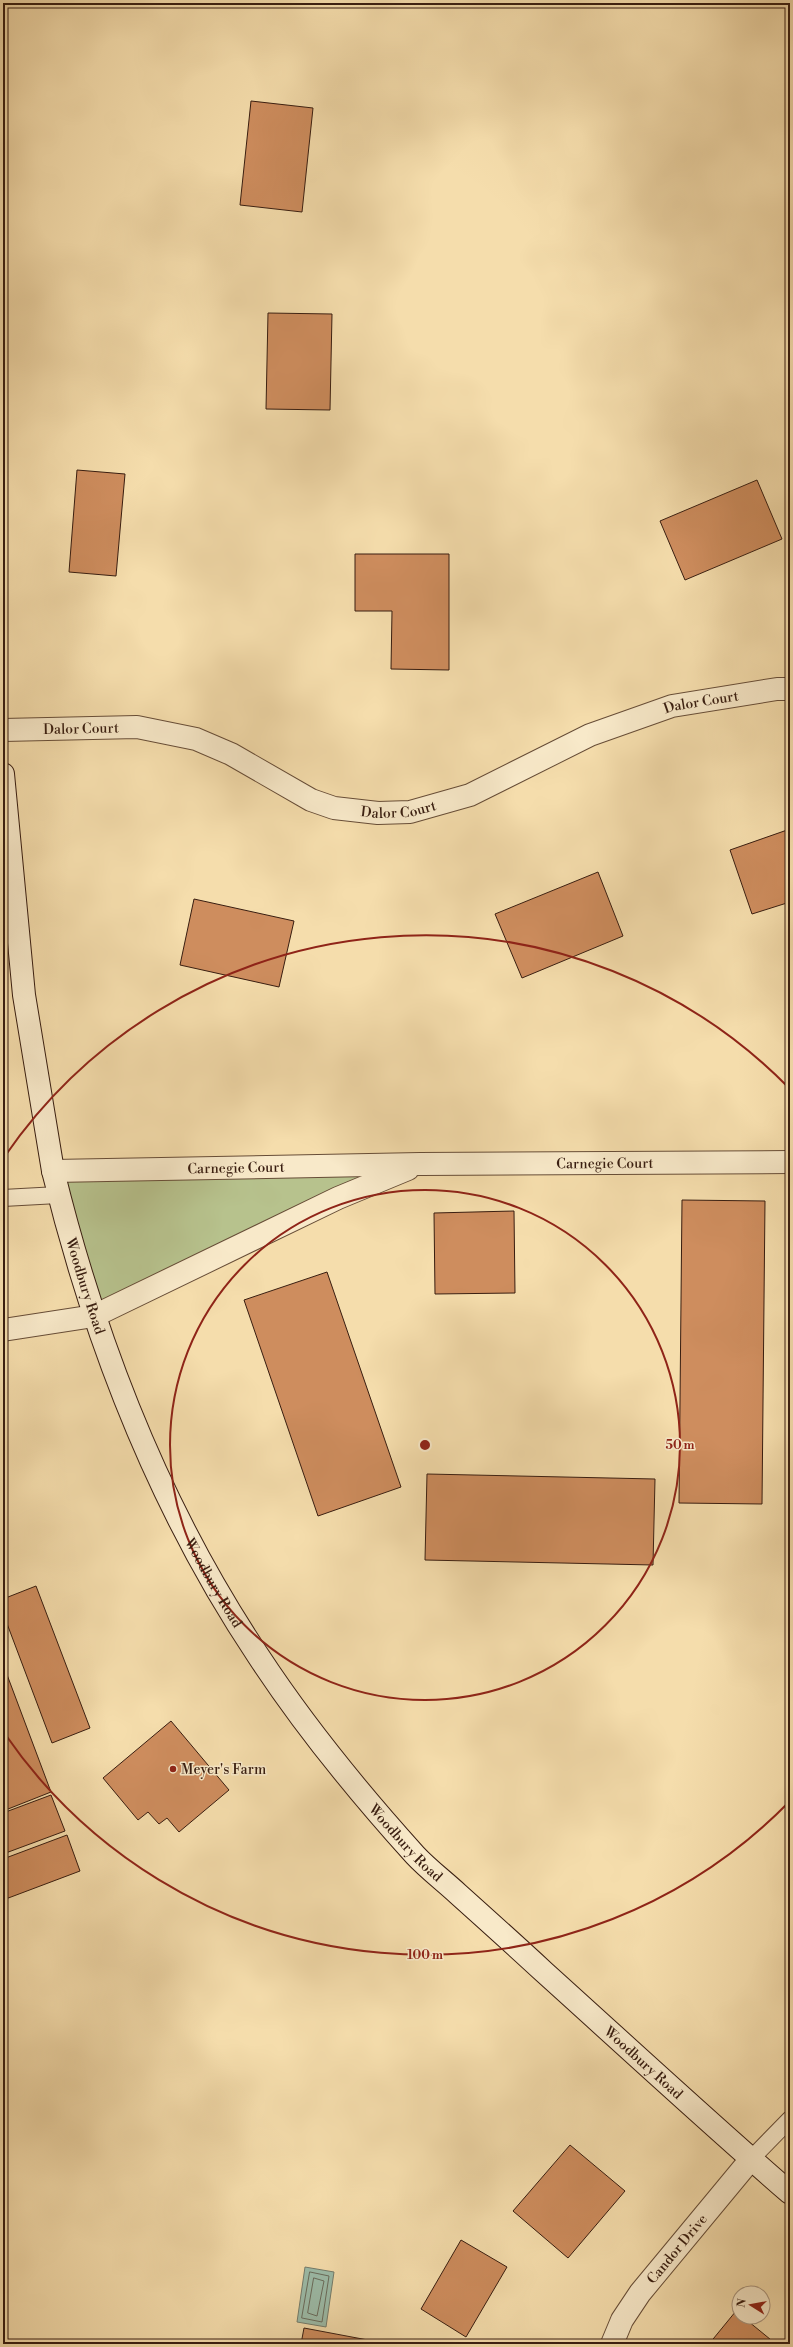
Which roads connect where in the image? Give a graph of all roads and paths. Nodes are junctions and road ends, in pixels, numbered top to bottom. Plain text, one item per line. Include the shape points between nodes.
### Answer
1 (790, 689) edge
2 (3, 730) edge
3 (3, 774) edge
4 (790, 1162) edge
5 (420, 1164) junction
6 (52, 1171) junction
7 (58, 1195) junction
8 (3, 1198) edge
9 (94, 1316) junction
10 (3, 1330) edge
11 (790, 2119) edge
12 (751, 2160) junction
13 (790, 2193) edge
14 (612, 2344) edge

1 - 2 street, Dalor Court via 672,706 590,735 470,795 410,812 378,813 334,808 310,800 231,754 196,739 167,733 137,727
3 - 6 street, Woodbury Road via 24,996
4 - 5 street, Carnegie Court
5 - 6 street, Carnegie Court
5 - 9 street, Carnegie Court via 331,1202
6 - 7 street, Woodbury Road
7 - 8 lane
7 - 9 street, Woodbury Road
9 - 10 street, Carnegie Court
9 - 12 street, Woodbury Road via 121,1388 162,1483 210,1576 258,1656 350,1780 418,1858
11 - 12 lane
12 - 13 street, Woodbury Road
12 - 14 street, Candor Drive via 640,2292 622,2320

